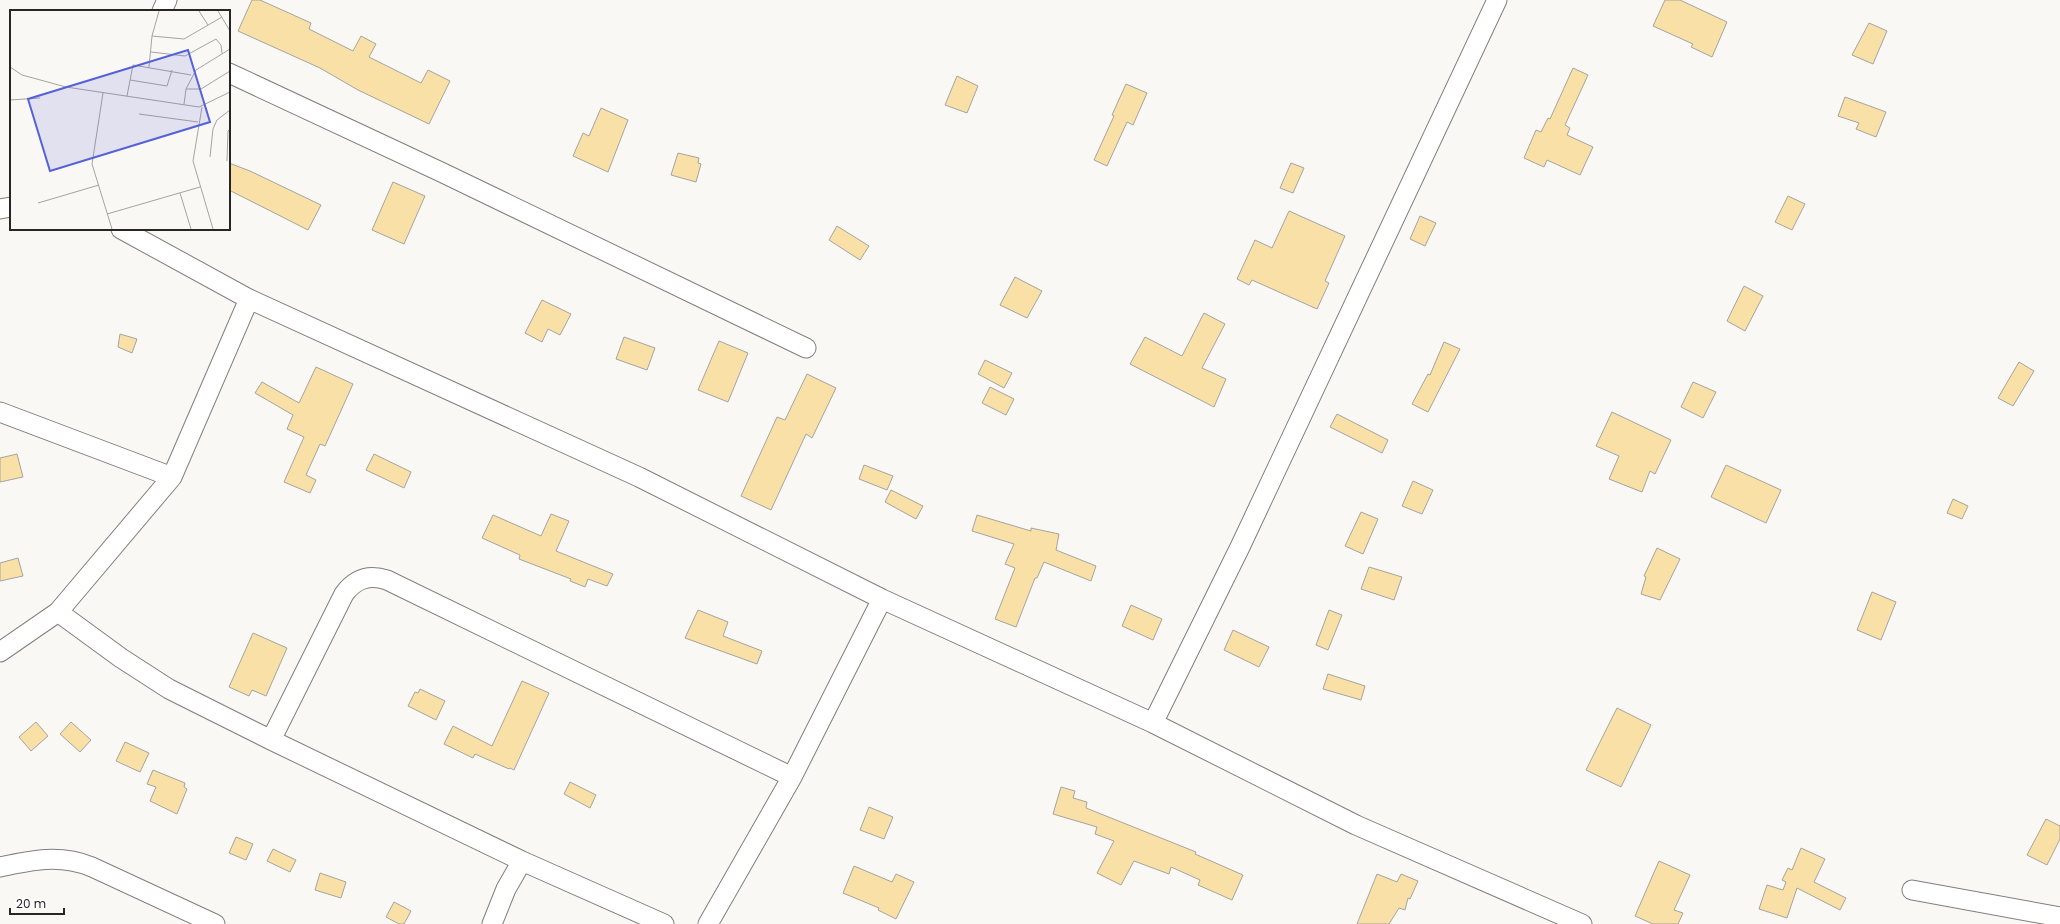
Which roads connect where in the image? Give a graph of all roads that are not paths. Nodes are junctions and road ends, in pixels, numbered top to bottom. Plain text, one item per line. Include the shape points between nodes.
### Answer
1 (167, 0) edge
2 (1497, 0) edge
3 (162, 10) edge
4 (230, 73) edge
5 (10, 207) edge
6 (0, 209) edge
7 (123, 230) edge
8 (249, 299) junction
9 (806, 348) dead end
10 (0, 412) edge
11 (172, 477) junction
12 (882, 599) junction
13 (58, 612) junction
14 (0, 652) edge
15 (1153, 723) junction
16 (271, 740) junction
17 (792, 776) junction
18 (522, 861) junction
19 (0, 867) edge
20 (1912, 890) dead end
21 (2060, 916) edge
22 (215, 924) edge
23 (492, 924) edge
24 (664, 924) edge
25 (708, 924) edge
26 (1582, 924) edge

1 - 3 street
2 - 15 street via 1240,547
4 - 9 street
5 - 6 street
7 - 8 street
8 - 11 street
8 - 12 street via 639,477
10 - 11 street
11 - 13 street
12 - 15 street
12 - 17 street
13 - 14 street
13 - 16 street via 169,689
15 - 26 street via 1356,825
16 - 17 street via 344,594 358,580 378,577
16 - 18 street
17 - 25 street
18 - 23 street via 506,889
18 - 24 street
19 - 22 street via 40,858 72,860
20 - 21 street

